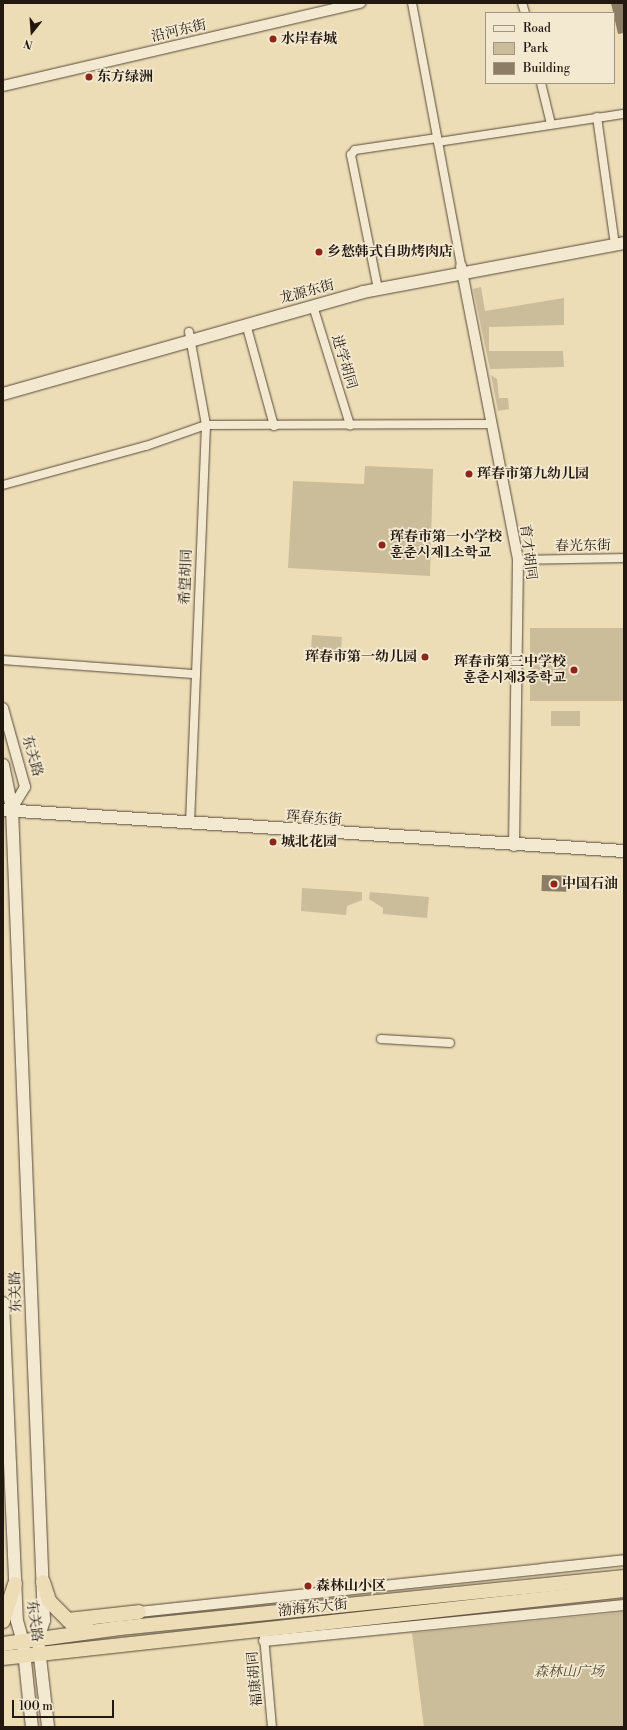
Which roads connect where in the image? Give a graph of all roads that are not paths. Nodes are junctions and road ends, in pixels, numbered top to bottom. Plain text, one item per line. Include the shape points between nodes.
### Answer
1 (361, 3) edge
2 (412, 3) edge
3 (541, 84) edge
4 (3, 86) edge
5 (624, 114) edge
6 (597, 118) junction
7 (551, 124) junction
8 (438, 140) junction
9 (621, 239) edge
10 (462, 270) junction
11 (377, 286) junction
12 (313, 306) junction
13 (246, 324) junction
14 (190, 336) junction
15 (3, 386) edge
16 (3, 394) edge
17 (491, 424) junction
18 (206, 425) junction
19 (350, 425) junction
20 (274, 426) junction
21 (3, 485) edge
22 (624, 558) edge
23 (518, 560) junction
24 (3, 660) edge
25 (195, 674) junction
26 (3, 708) edge
27 (3, 765) edge
28 (7, 810) edge
29 (190, 824) junction
30 (514, 846) junction
31 (624, 851) edge
32 (381, 1039) dead end
33 (450, 1044) dead end
34 (3, 1303) edge
35 (624, 1560) edge
36 (624, 1577) edge
37 (42, 1582) junction
38 (15, 1584) junction
39 (624, 1590) edge
40 (624, 1605) edge
41 (139, 1612) joint
42 (68, 1620) junction
43 (3, 1621) edge
44 (120, 1628) junction
45 (96, 1630) junction
46 (264, 1635) junction
47 (3, 1644) edge
48 (121, 1645) junction
49 (39, 1647) junction
50 (23, 1648) junction
51 (3, 1658) edge
52 (32, 1727) edge
53 (48, 1727) edge
54 (272, 1727) edge

1 - 4 street, 沿河东街
2 - 8 street
3 - 7 street
5 - 6 street
6 - 7 street
6 - 9 street
7 - 8 street
8 - 10 street
8 - 11 street via 354,150 351,155
9 - 10 main road, 龙源东街
10 - 11 main road, 龙源东街
10 - 17 street, 育才胡同
11 - 12 main road, 龙源东街
11 - 14 main road, 龙源东街
12 - 13 main road, 龙源东街
12 - 19 street, 进学胡同
13 - 14 main road, 龙源东街
13 - 20 street
14 - 15 main road, 龙源东街
14 - 16 main road, 龙源东街
14 - 18 street, 希望胡同
17 - 19 street
17 - 23 street, 育才胡同
18 - 20 street
18 - 21 street via 146,446
18 - 25 street, 希望胡同
19 - 20 street
22 - 23 street, 春光东街
23 - 30 street, 育才胡同
24 - 25 street
25 - 29 street, 希望胡同
26 - 28 street, 东关路 via 25,787
27 - 28 main road, 东关路
28 - 29 main road, 珲春东街
28 - 37 main road, 东关路
29 - 30 main road, 珲春东街
30 - 31 main road, 珲春东街
32 - 33 street
34 - 38 main road, 东关路
35 - 41 street, 渤海东大街
36 - 44 highway, 渤海东大街
37 - 42 highway via 49,1601
37 - 49 main road, 东关路 via 44,1620
38 - 43 highway
38 - 50 main road, 东关路 via 17,1621
39 - 46 highway, 渤海东大街
40 - 46 street, 渤海东大街
41 - 42 highway
42 - 45 highway via 76,1626
44 - 45 highway, 渤海东大街
44 - 48 highway
45 - 49 highway, 渤海东大街
46 - 48 highway, 渤海东大街
46 - 54 street, 福康胡同
47 - 50 highway, 渤海东大街
48 - 49 highway, 渤海东大街
49 - 50 highway, 渤海东大街
49 - 53 main road
50 - 51 highway, 渤海东大街
50 - 52 main road, 东关路

